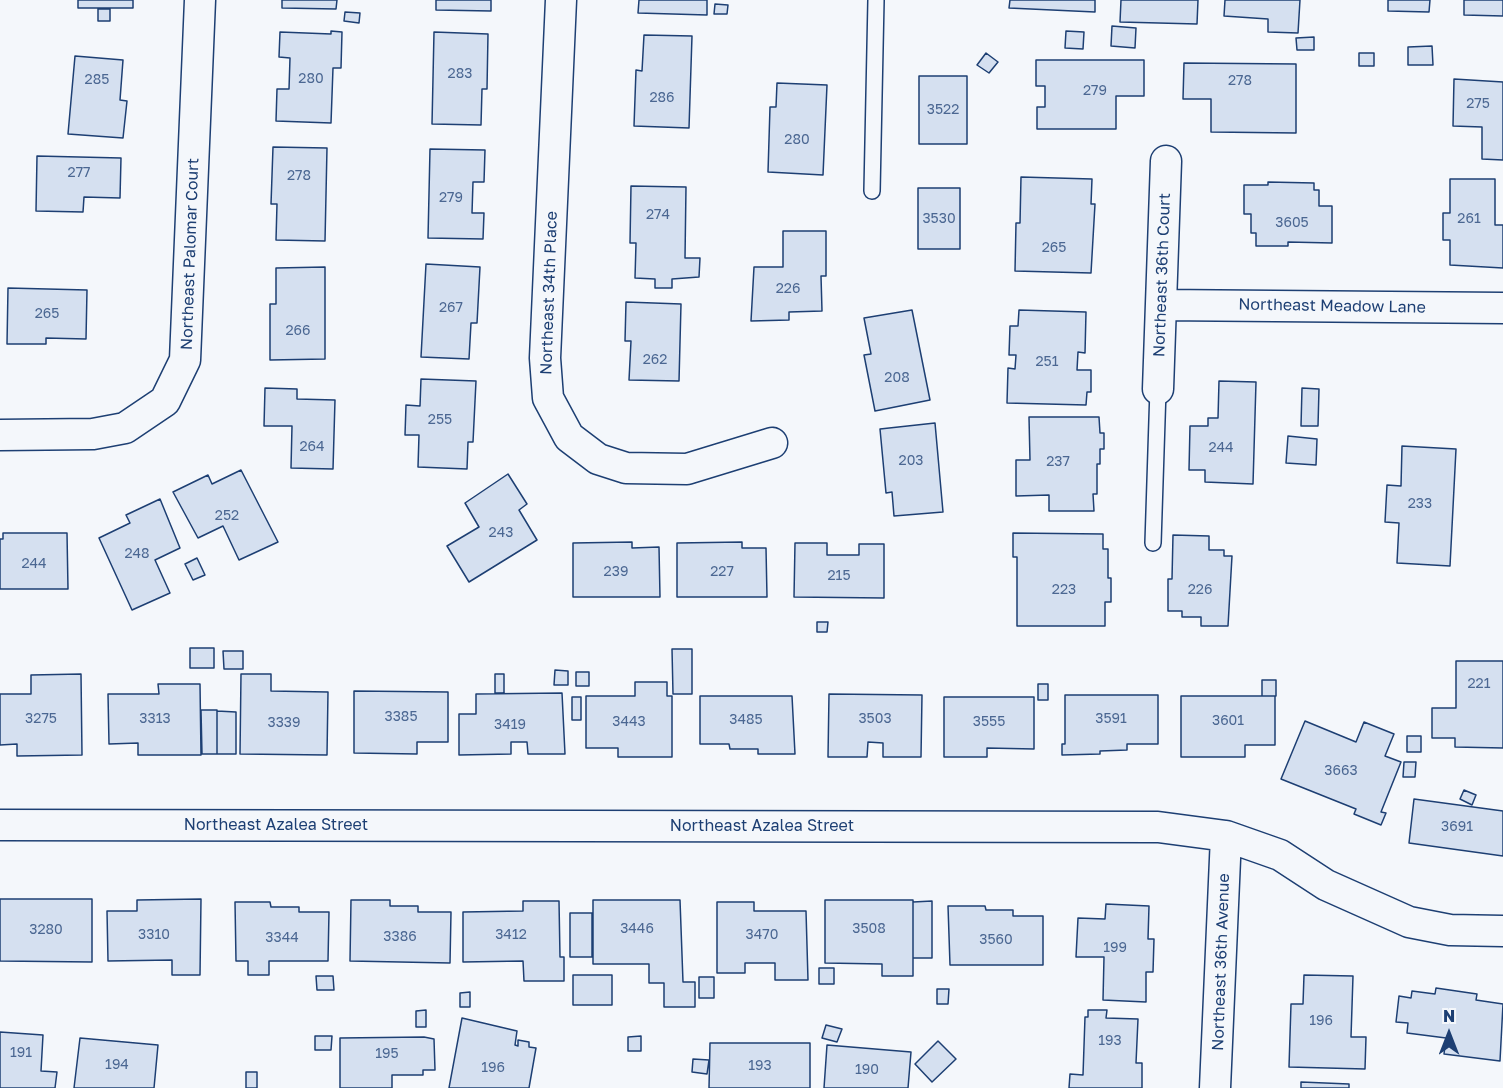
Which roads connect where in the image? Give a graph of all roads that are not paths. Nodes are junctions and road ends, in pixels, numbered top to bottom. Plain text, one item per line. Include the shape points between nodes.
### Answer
1 (200, 0) edge
2 (561, 0) edge
3 (876, 0) edge
4 (1166, 161) dead end
5 (872, 192) dead end
6 (1161, 305) junction
7 (1503, 308) edge
8 (1158, 389) joint
9 (0, 435) edge
10 (772, 443) dead end
11 (1153, 543) dead end
12 (0, 825) edge
13 (1226, 836) junction
14 (1503, 932) edge
15 (1215, 1088) edge

1 - 9 street, Northeast Palomar Court via 185,360 165,401 125,428 93,434
2 - 10 street, Northeast 34th Place via 545,358 548,398 569,437 598,459 626,468 687,469
3 - 5 lane
4 - 6 street, Northeast 36th Court
6 - 7 street, Northeast Meadow Lane
6 - 8 street, Northeast 36th Court
8 - 11 lane
12 - 13 street, Northeast Azalea Street via 1158,827
13 - 14 street, Northeast Azalea Street via 1280,855 1326,885 1409,922 1450,930
13 - 15 street, Northeast 36th Avenue

